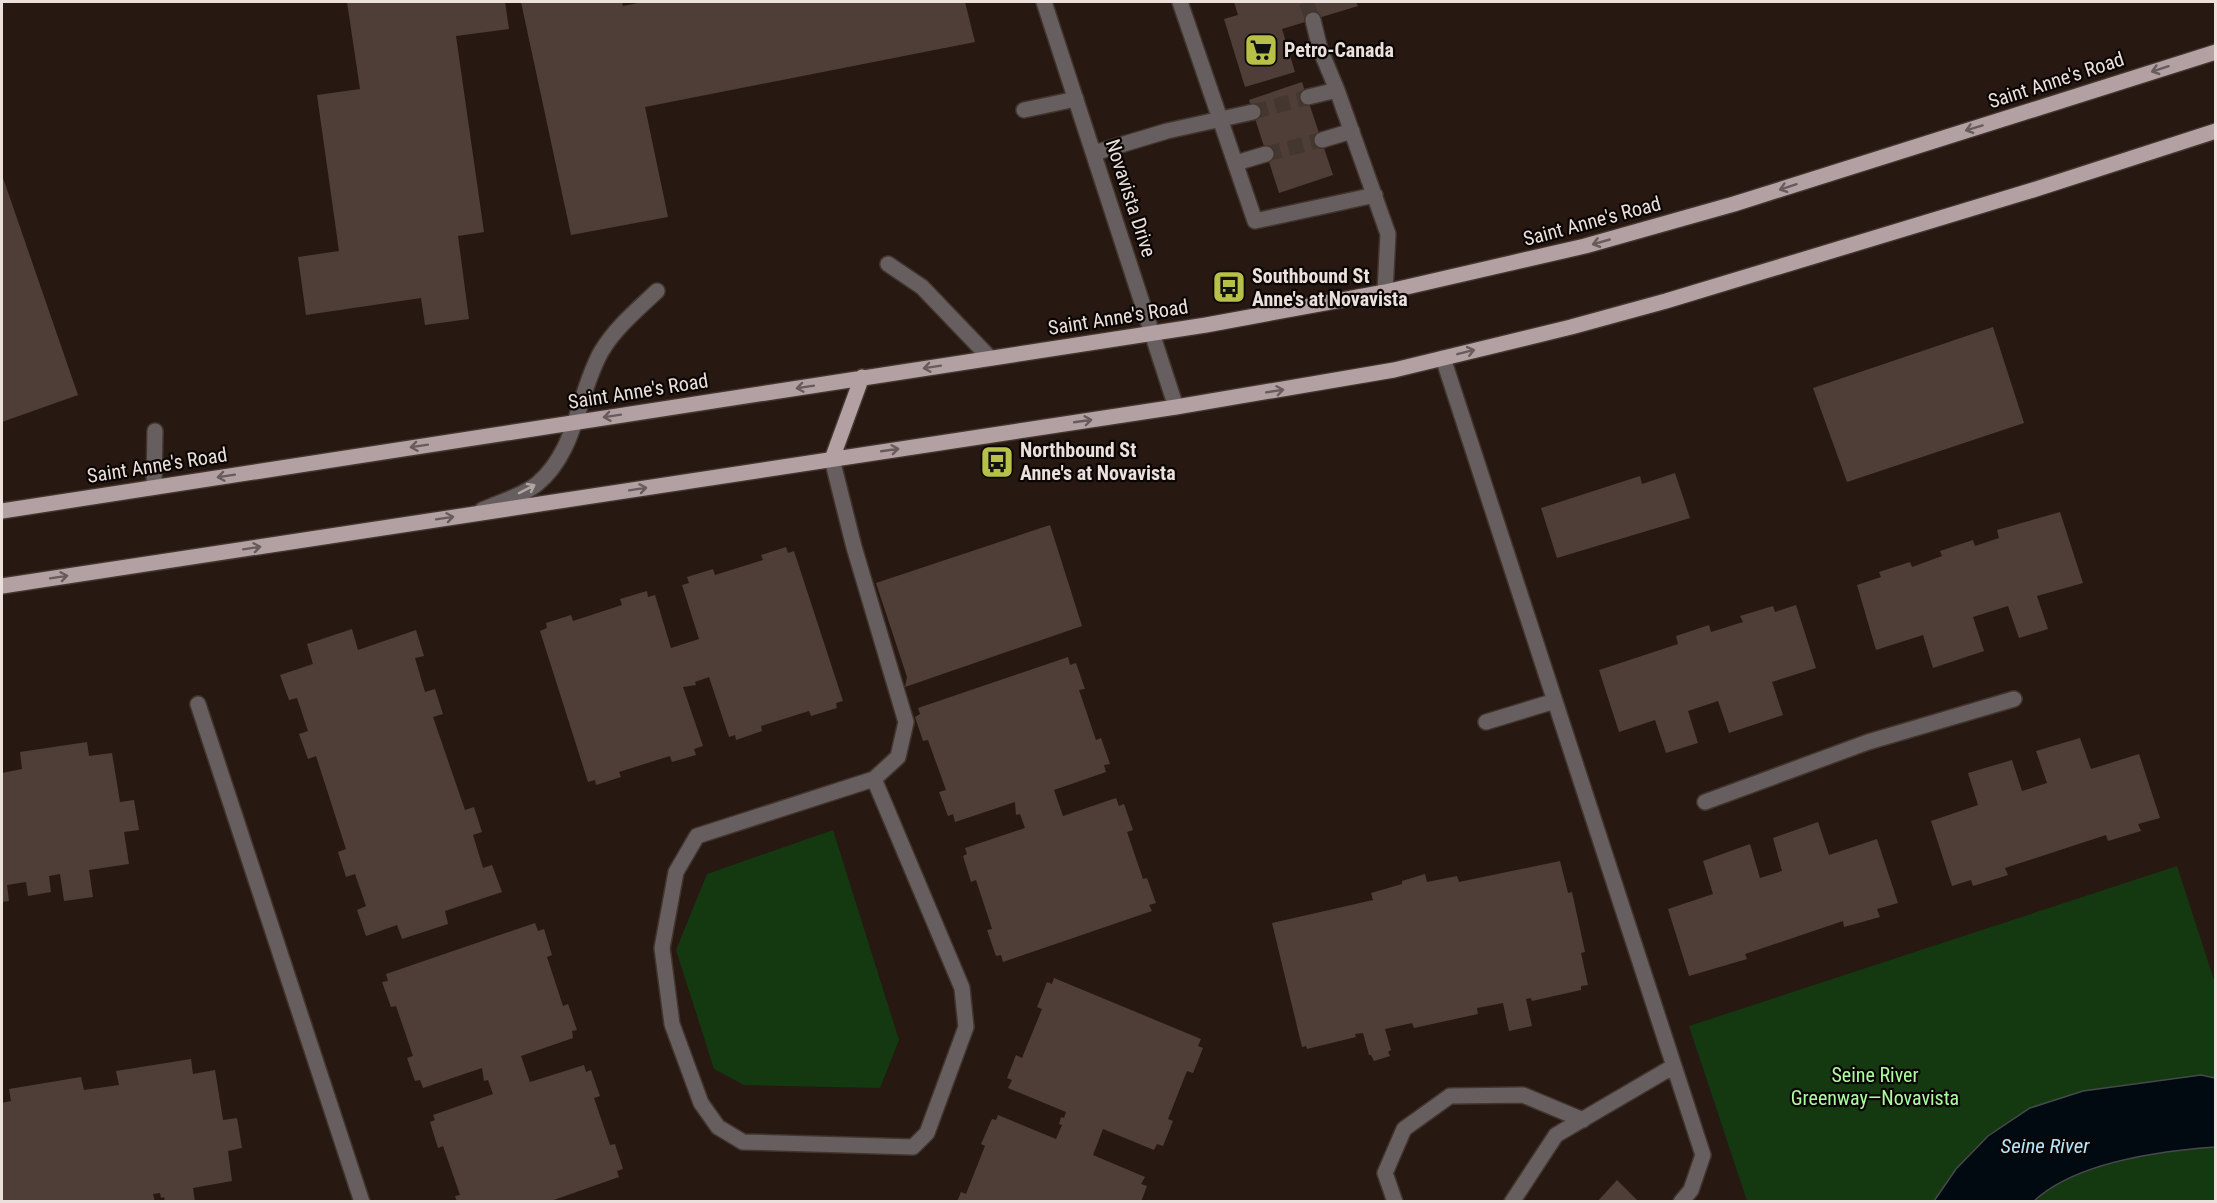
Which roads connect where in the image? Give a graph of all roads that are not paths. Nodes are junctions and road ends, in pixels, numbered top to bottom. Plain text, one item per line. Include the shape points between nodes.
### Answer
1 (1044, 2) edge
2 (1180, 2) edge
3 (1313, 20) tunnel mouth
4 (2216, 52) edge
5 (1337, 90) junction
6 (1308, 97) tunnel mouth
7 (1076, 99) junction
8 (1024, 110) dead end
9 (1252, 112) tunnel mouth
10 (1221, 118) junction
11 (1352, 131) junction
12 (2216, 131) edge
13 (1322, 140) tunnel mouth
14 (1094, 153) junction
15 (1266, 154) tunnel mouth
16 (1236, 163) junction
17 (1375, 195) junction
18 (888, 264) dead end
19 (657, 291) dead end
20 (1385, 292) junction
21 (1152, 333) junction
22 (990, 358) junction
23 (1443, 358) junction
24 (862, 377) junction
25 (1176, 407) junction
26 (574, 422) junction
27 (155, 431) dead end
28 (832, 459) junction
29 (154, 487) junction
30 (2, 511) edge
31 (474, 514) junction
32 (2, 586) edge
33 (2014, 699) dead end
34 (1555, 701) junction
35 (198, 704) dead end
36 (1486, 722) dead end
37 (874, 779) junction
38 (1705, 802) dead end
39 (1674, 1066) junction
40 (1583, 1119) junction
41 (362, 1202) edge
42 (1395, 1202) edge
43 (1512, 1202) edge
44 (1681, 1202) edge

1 - 7 street, Novavista Drive
2 - 10 street
3 - 5 street
4 -> 20 main road, Saint Anne's Road via 1734,204 1585,246
5 - 6 street
5 - 11 street
7 - 8 street
7 - 14 street, Novavista Drive
9 - 10 street
10 - 14 street
10 - 16 street
11 - 13 street
11 - 17 street
23 -> 12 main road via 1666,301
14 - 21 street, Novavista Drive
15 - 16 street
16 - 17 street via 1255,220
17 - 20 street via 1388,234
18 - 22 street via 922,287
19 - 26 street via 617,329 601,353
20 - 21 main road, Saint Anne's Road
21 - 22 main road, Saint Anne's Road
21 - 25 street, Novavista Drive
22 -> 24 main road, Saint Anne's Road
25 -> 23 main road
23 - 34 street
24 -> 26 main road, Saint Anne's Road
24 - 28 main road
28 -> 25 main road
26 -> 29 main road, Saint Anne's Road
31 -> 26 street via 535,485 552,469
27 - 29 street
31 -> 28 main road
28 - 37 street via 906,722 898,757
29 - 30 main road, Saint Anne's Road
32 -> 31 main road
33 - 38 street via 1868,742
34 - 36 street
34 - 39 street
35 - 41 street
37 - 37 street via 697,836 676,872 662,948 672,1024 701,1103 718,1127 743,1142 913,1147 927,1133 966,1028 962,988
39 - 40 street
39 - 44 street via 1703,1155 1691,1190
40 - 42 street via 1523,1095 1450,1096 1404,1128 1385,1173
40 - 43 street via 1556,1135

